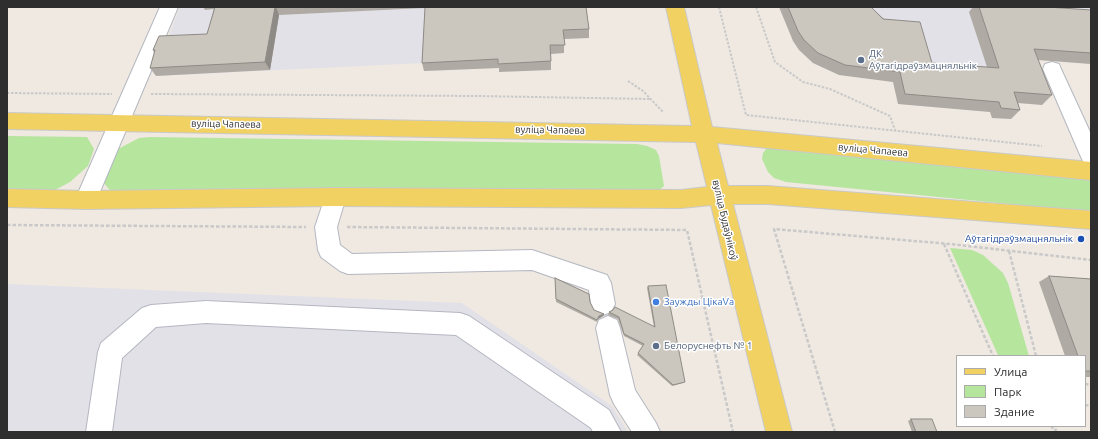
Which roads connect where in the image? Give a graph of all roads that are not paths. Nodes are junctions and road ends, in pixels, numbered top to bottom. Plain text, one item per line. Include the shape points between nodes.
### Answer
1 (169, 7) edge
2 (675, 7) edge
3 (1052, 69) dead end
4 (7, 121) edge
5 (120, 122) junction
6 (704, 134) junction
7 (1091, 157) edge
8 (1091, 170) edge
9 (720, 195) junction
10 (335, 197) junction
11 (7, 198) edge
12 (86, 200) junction
13 (1091, 220) edge
14 (603, 304) dead end
15 (608, 328) dead end
16 (99, 432) edge
17 (608, 432) edge
18 (647, 432) edge
19 (779, 432) edge

1 - 5 lane
2 - 6 main road, вуліца Будаўнікоў
3 - 7 lane
4 - 5 main road, вуліца Чапаева
5 - 6 main road, вуліца Чапаева
5 - 12 lane
6 - 8 main road, вуліца Чапаева
6 - 9 main road, вуліца Будаўнікоў
9 - 10 main road via 681,199
9 - 13 main road via 768,195
9 - 19 main road, вуліца Будаўнікоў
10 - 12 main road
10 - 14 lane via 326,227 329,250 348,264 532,260 599,283
11 - 12 main road
15 - 18 lane via 623,395
16 - 17 lane via 110,352 151,316 206,312 460,324 600,419

